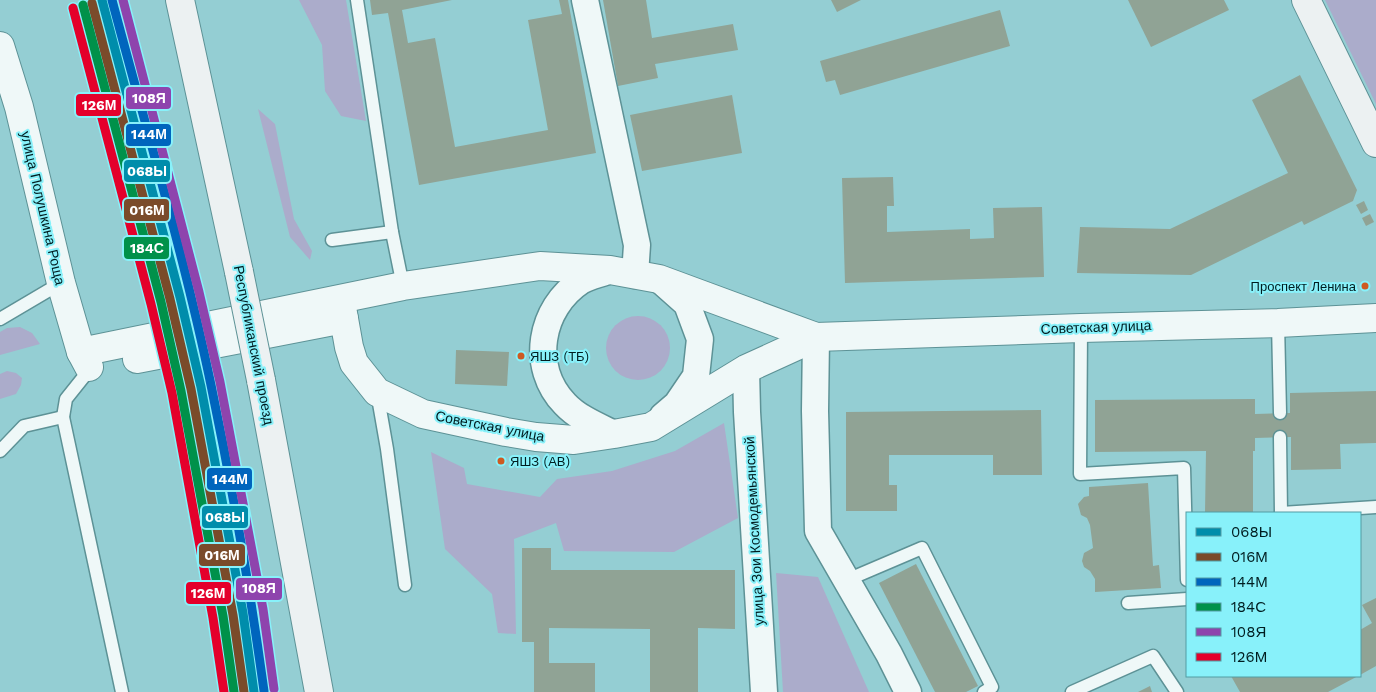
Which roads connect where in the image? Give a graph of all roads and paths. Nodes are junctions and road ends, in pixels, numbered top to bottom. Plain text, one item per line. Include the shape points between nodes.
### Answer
1 (180, 0) edge
2 (357, 0) edge
3 (585, 0) edge
4 (1306, 0) edge
5 (0, 46) edge
6 (1376, 143) edge
7 (392, 232) junction
8 (332, 240) dead end
9 (635, 275) junction
10 (61, 283) junction
11 (403, 286) junction
12 (342, 308) junction
13 (1376, 318) edge
14 (0, 319) edge
15 (1278, 323) junction
16 (1081, 328) junction
17 (816, 337) junction
18 (86, 360) junction
19 (746, 369) junction
20 (377, 392) junction
21 (1280, 413) dead end
22 (63, 417) junction
23 (651, 427) junction
24 (614, 434) junction
25 (1280, 437) dead end
26 (0, 450) edge
27 (1376, 508) edge
28 (1281, 512) edge
29 (1300, 512) edge
30 (1186, 521) edge
31 (847, 580) junction
32 (405, 585) dead end
33 (1186, 599) edge
34 (1128, 603) dead end
35 (122, 692) edge
36 (319, 692) edge
37 (764, 692) edge
38 (908, 692) edge
39 (984, 692) edge
40 (1072, 692) edge
41 (1177, 692) edge

1 - 36 main road, Республиканский проезд, bridge via 261,380
2 - 7 lane
3 - 9 street via 637,245
4 - 6 main road
5 - 10 street, улица Полушкина Роща via 19,108
7 - 8 lane
7 - 11 lane
9 - 11 street, Советская улица via 540,266
9 - 17 street, Советская улица
9 - 23 street via 687,304 700,339 696,376 676,404
9 - 24 street via 582,280 559,300 546,326 543,356 550,382 565,404
10 - 14 lane
10 - 18 street, улица Полушкина Роща
11 - 12 street, Советская улица
12 - 18 street, Советская улица
12 - 20 street, Советская улица via 354,363
13 - 15 street, Советская улица
15 - 16 street, Советская улица
15 - 21 lane
16 - 17 street, Советская улица
16 - 30 lane via 1080,474 1184,468
17 - 19 street, Советская улица
17 - 31 street via 818,530
18 - 22 lane via 66,399
19 - 23 street, Советская улица
19 - 37 street, улица Зои Космодемьянской
20 - 24 street, Советская улица via 423,414 506,432 574,440
20 - 32 lane
22 - 26 lane via 24,426
22 - 35 lane
23 - 24 street, Советская улица
25 - 28 lane
27 - 29 lane
31 - 38 street
31 - 39 lane via 922,548 992,688
33 - 34 lane
40 - 41 lane via 1153,656

